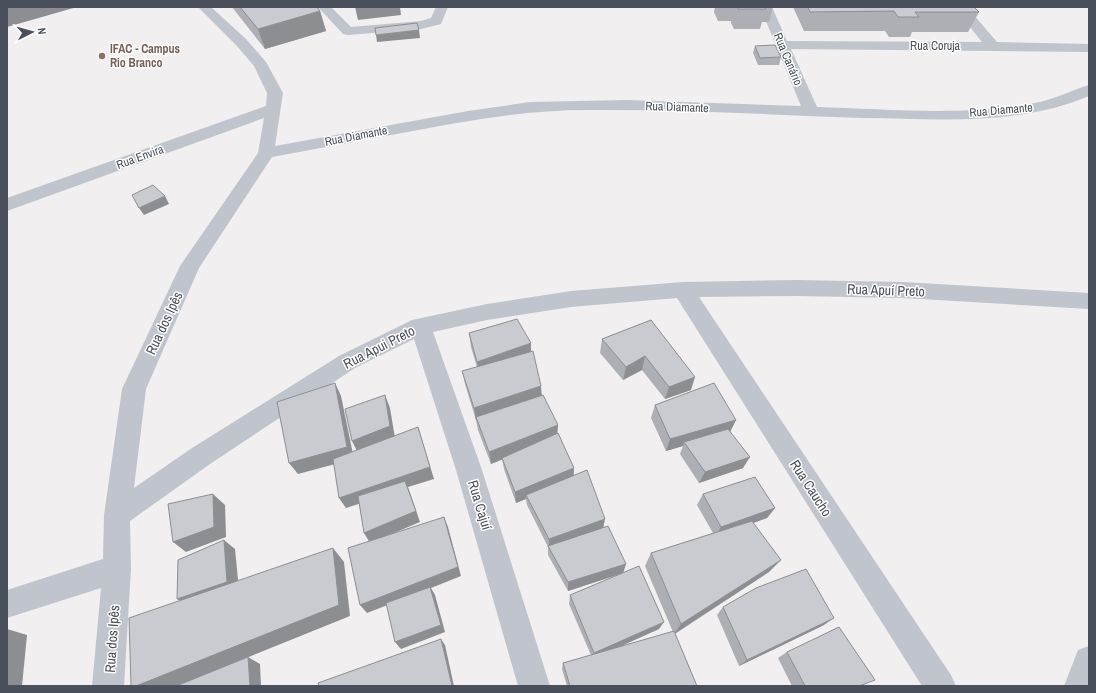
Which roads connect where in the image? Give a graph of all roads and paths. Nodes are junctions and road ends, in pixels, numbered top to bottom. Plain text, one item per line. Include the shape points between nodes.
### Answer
1 (204, 7) edge
2 (324, 7) edge
3 (442, 7) edge
4 (766, 7) edge
5 (960, 7) edge
6 (782, 45) junction
7 (993, 46) junction
8 (1089, 48) edge
9 (1089, 90) edge
10 (273, 109) junction
11 (810, 112) junction
12 (266, 153) junction
13 (7, 205) edge
14 (683, 290) junction
15 (1089, 301) edge
16 (420, 326) junction
17 (117, 515) junction
18 (117, 569) junction
19 (7, 604) edge
20 (1089, 661) edge
21 (108, 686) edge
22 (534, 686) edge
23 (940, 686) edge
24 (1080, 686) edge

1 - 10 street, Rua dos Ipês via 241,42 260,66 275,93
2 - 3 street via 348,31 421,25 436,21
4 - 6 street, Rua Canário
5 - 7 street
6 - 7 street, Rua Coruja
6 - 11 street, Rua Canário
7 - 8 street, Rua Coruja
9 - 11 street, Rua Diamante via 1048,105 983,114
10 - 12 street, Rua dos Ipês
10 - 13 street, Rua Envira
11 - 12 street, Rua Diamante via 638,106 529,107 497,110
12 - 17 street, Rua dos Ipês via 190,266 134,389
14 - 15 street, Rua Apuí Preto via 903,290
14 - 16 street, Rua Apui Preto via 571,298
14 - 23 street, Rua Caucho
16 - 17 street, Rua Apui Preto via 347,362 202,456
16 - 22 street, Rua Cajuí via 469,470
17 - 18 street, Rua dos Ipês
18 - 19 street
18 - 21 street, Rua dos Ipês
20 - 24 street

